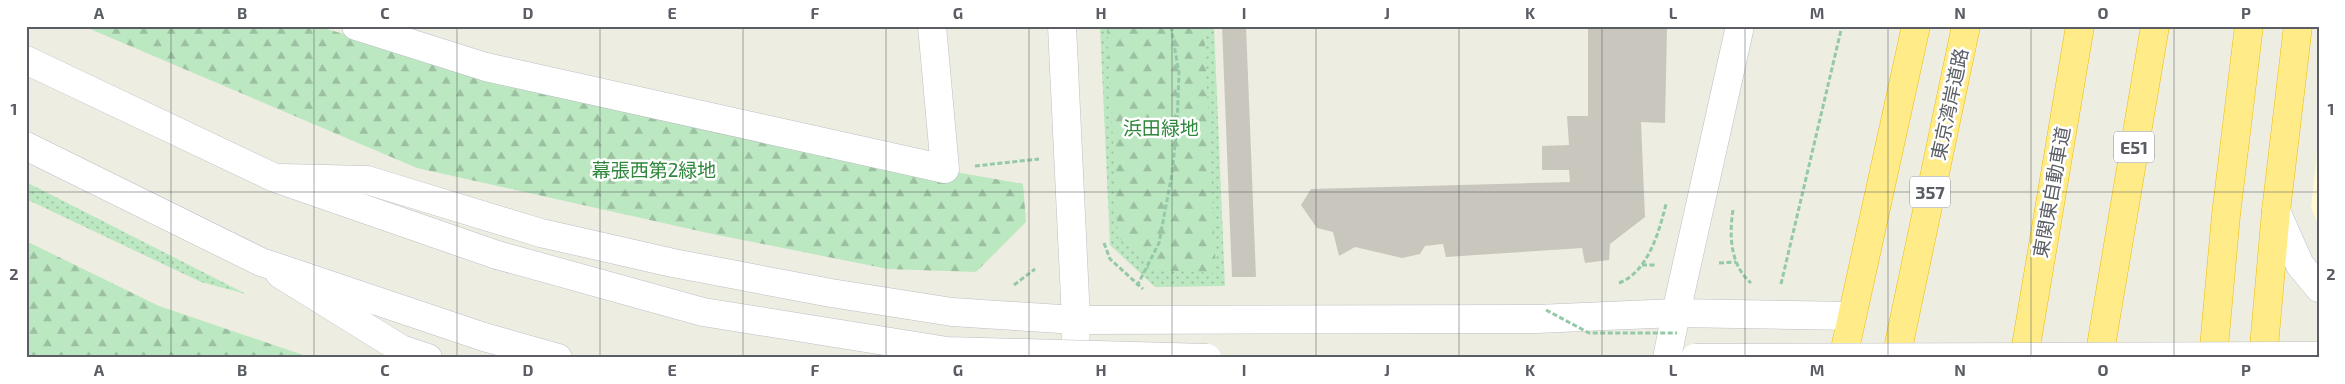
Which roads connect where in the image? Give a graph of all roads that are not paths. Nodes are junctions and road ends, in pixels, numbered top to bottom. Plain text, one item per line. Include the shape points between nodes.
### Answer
1 (356, 26) edge
2 (932, 26) edge
3 (1062, 26) edge
4 (1740, 26) edge
5 (1916, 26) edge
6 (1966, 26) edge
7 (2080, 26) edge
8 (2155, 26) edge
9 (2249, 26) edge
10 (2298, 26) edge
11 (26, 60) edge
12 (26, 146) edge
13 (275, 178) junction
14 (2276, 211) junction
15 (261, 262) junction
16 (2319, 288) edge
17 (1676, 313) junction
18 (1852, 316) junction
19 (1076, 320) junction
20 (2319, 356) edge
21 (428, 358) edge
22 (558, 358) edge
23 (1076, 358) edge
24 (1207, 358) edge
25 (1667, 358) edge
26 (1695, 358) edge
27 (1843, 358) edge
28 (1896, 358) edge
29 (2024, 358) edge
30 (2099, 358) edge
31 (2213, 358) edge
32 (2263, 358) edge

1 - 2 street via 486,67 945,169
3 - 19 street
4 - 17 street
5 - 18 highway
6 - 28 highway, 東京湾岸道路 / 357
7 - 29 highway, 東関東自動車道
8 - 30 highway, E51
9 - 31 highway
10 - 14 highway
11 - 13 street
12 - 15 street
13 - 19 street via 368,180 541,233 673,263 831,293 952,312
13 - 24 street, bridge via 497,255 703,312 947,350
14 - 16 street via 2300,265
14 - 32 highway
15 - 21 street via 401,349
15 - 22 street via 484,337
17 - 18 street
17 - 19 street via 1527,319
17 - 25 street
18 - 27 highway
19 - 23 street
20 - 26 street, bridge

